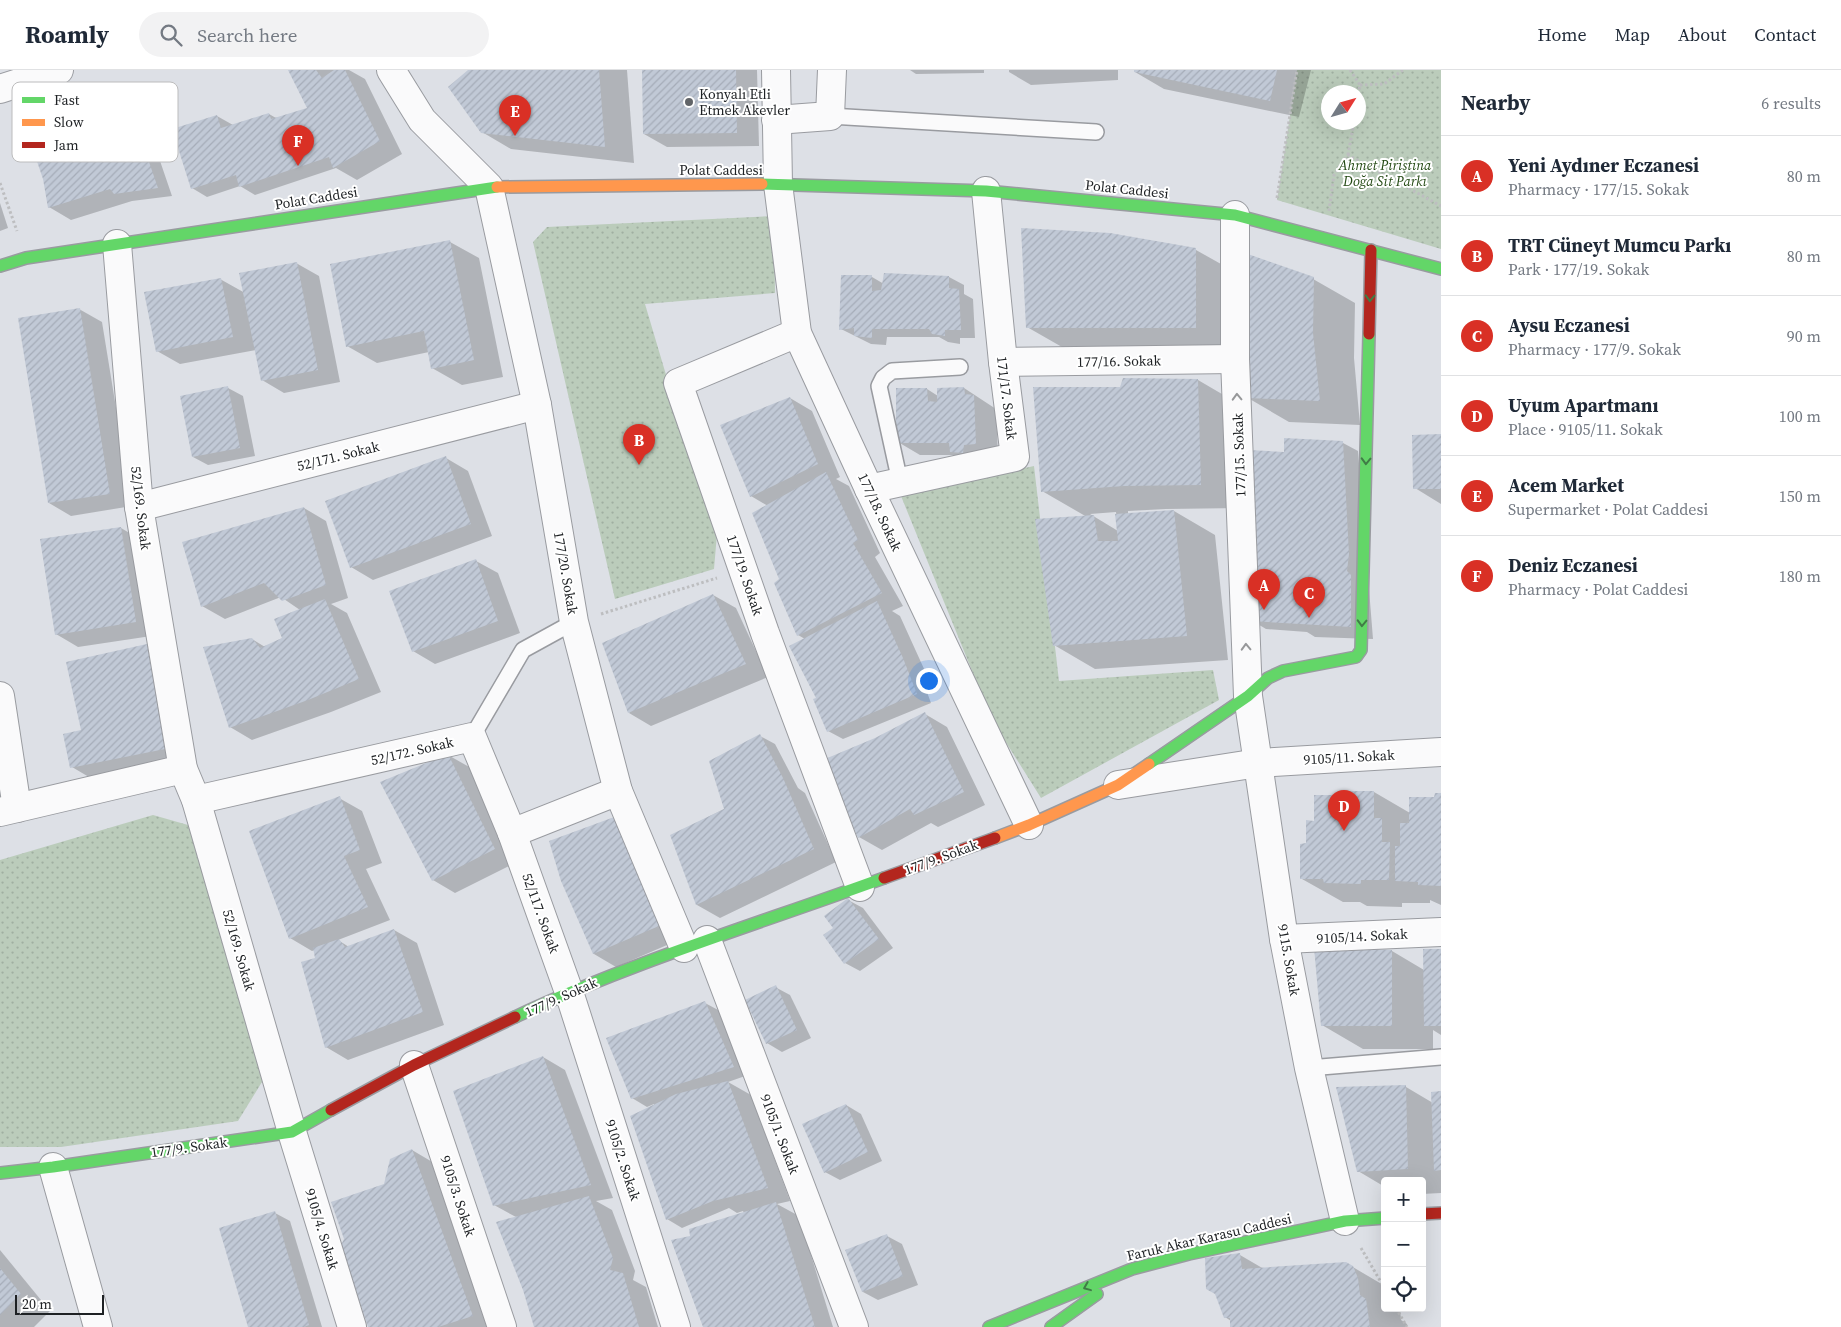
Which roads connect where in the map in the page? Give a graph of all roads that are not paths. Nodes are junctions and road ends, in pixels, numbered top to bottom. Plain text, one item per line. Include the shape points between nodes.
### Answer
1 (59, 70) edge
2 (391, 70) edge
3 (776, 70) edge
4 (832, 70) edge
5 (22, 82) edge
6 (12, 85) edge
7 (0, 89) edge
8 (830, 116) junction
9 (776, 120) junction
10 (1096, 132) dead end
11 (778, 184) junction
12 (489, 186) junction
13 (986, 191) junction
14 (1235, 215) junction
15 (117, 244) junction
16 (1371, 250) junction
17 (0, 266) edge
18 (1441, 269) edge
19 (796, 333) junction
20 (1235, 358) junction
21 (1003, 362) junction
22 (960, 367) dead end
23 (536, 405) junction
24 (900, 482) junction
25 (869, 489) junction
26 (139, 507) junction
27 (574, 622) junction
28 (0, 696) edge
29 (1248, 696) junction
30 (472, 738) junction
31 (1441, 752) edge
32 (1258, 763) junction
33 (183, 769) junction
34 (1118, 785) junction
35 (618, 791) junction
36 (196, 800) junction
37 (8, 810) edge
38 (1029, 825) junction
39 (512, 833) junction
40 (860, 887) junction
41 (1441, 932) edge
42 (1284, 939) junction
43 (695, 944) junction
44 (569, 992) junction
45 (1441, 1058) edge
46 (414, 1065) junction
47 (1309, 1068) junction
48 (292, 1132) junction
49 (53, 1167) junction
50 (0, 1173) edge
51 (1441, 1213) edge
52 (1426, 1214) edge
53 (1381, 1218) edge
54 (1345, 1221) junction
55 (1132, 1269) junction
56 (98, 1327) edge
57 (352, 1327) edge
58 (502, 1327) edge
59 (676, 1327) edge
60 (854, 1327) edge
61 (989, 1327) edge
62 (1052, 1327) edge

1 - 5 street
2 - 12 street via 422,120
3 - 9 street, 177/18. Sokak
4 - 8 street
6 - 7 street
8 - 9 street
8 - 10 lane
9 - 11 street, 177/18. Sokak
11 - 12 main road, Polat Caddesi
11 - 13 main road, Polat Caddesi
11 - 19 street, 177/18. Sokak
12 - 15 main road, Polat Caddesi
12 - 23 street, 177/20. Sokak
13 - 14 main road, Polat Caddesi
13 - 21 street, 171/17. Sokak
14 - 16 main road, Polat Caddesi
14 - 20 street, 177/15. Sokak
15 - 17 main road, Polat Caddesi via 26,258
15 - 26 street, 52/169. Sokak
16 - 18 main road, Polat Caddesi
16 -> 29 main road, 177/9. Sokak via 1361,650 1358,656 1279,672
19 - 25 street, 177/18. Sokak
19 - 40 street, 177/19. Sokak via 678,383 765,633
20 - 21 street, 177/16. Sokak
29 -> 20 street, 177/15. Sokak
21 - 24 street, 171/17. Sokak via 1015,458
22 - 24 lane via 892,371 883,378 879,386
23 - 26 street, 52/171. Sokak
23 - 27 street, 177/20. Sokak
24 - 25 street, 171/17. Sokak
25 - 38 street, 177/18. Sokak
26 - 33 street, 52/169. Sokak
27 - 30 lane, 52/172. Sokak via 523,650
27 - 35 street, 177/20. Sokak
28 - 37 street
29 - 32 street, 9115. Sokak
29 - 34 main road, 177/9. Sokak
30 - 36 street, 52/172. Sokak
30 - 39 street, 52/117. Sokak
31 - 32 street, 9105/11. Sokak
32 - 34 street, 177/9. Sokak
32 - 42 street, 9115. Sokak
33 - 36 street, 52/169. Sokak
33 - 37 street
34 - 38 main road, 177/9. Sokak
35 - 39 street
35 - 43 street, 177/20. Sokak
36 - 48 street, 52/169. Sokak
38 - 40 main road, 177/9. Sokak
39 - 44 street, 52/117. Sokak
40 - 43 main road, 177/9. Sokak
41 - 42 street, 9105/14. Sokak
42 - 47 street, 9115. Sokak
43 - 44 main road, 177/9. Sokak
43 - 60 street, 9105/1. Sokak
44 - 46 main road, 177/9. Sokak
44 - 59 street, 9105/2. Sokak
45 - 47 lane
46 - 48 main road, 177/9. Sokak
46 - 58 street, 9105/3. Sokak
47 - 54 street, 9115. Sokak
48 - 49 main road, 177/9. Sokak
48 - 57 street, 9105/4. Sokak
49 - 50 main road, 177/9. Sokak
49 - 56 street
51 - 52 main road
53 - 54 main road, Faruk Akar Karasu Caddesi
54 - 55 main road, Faruk Akar Karasu Caddesi
55 -> 61 main road, Faruk Akar Karasu Caddesi
55 - 62 main road

